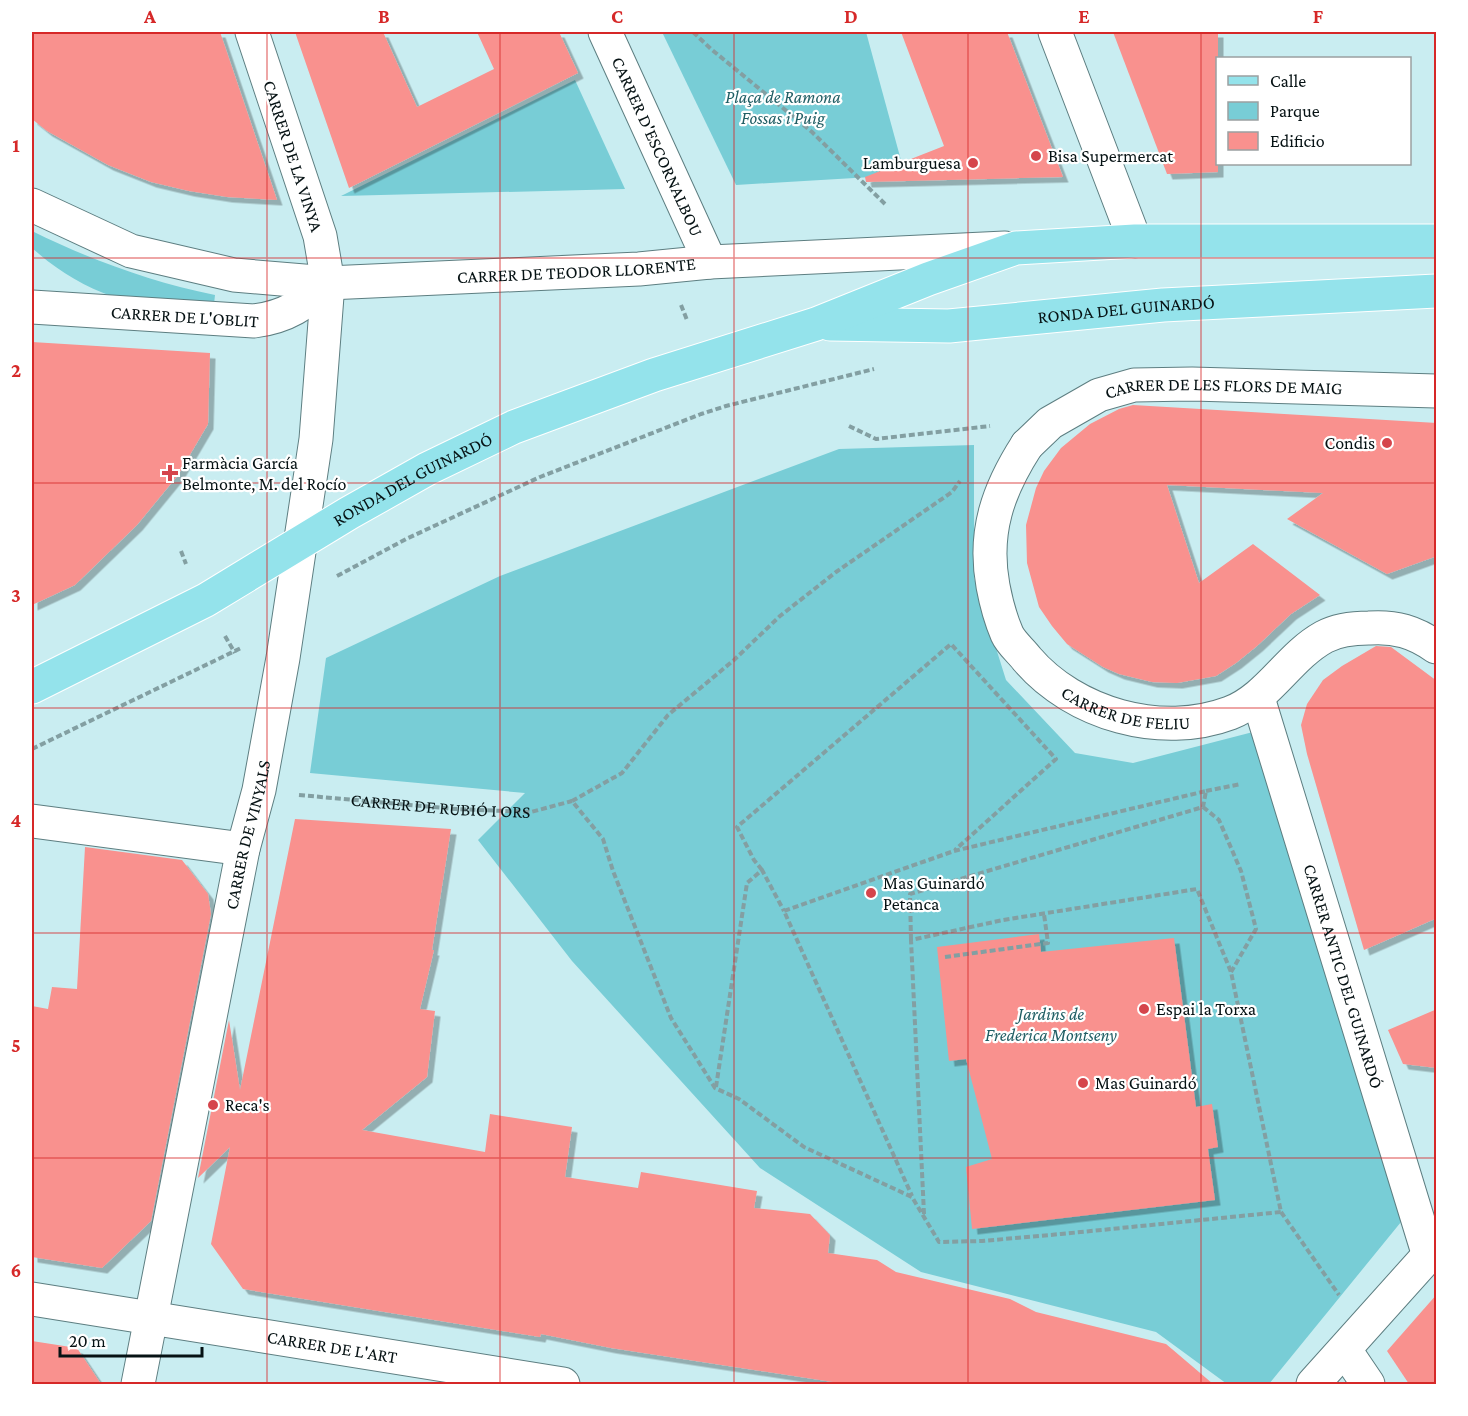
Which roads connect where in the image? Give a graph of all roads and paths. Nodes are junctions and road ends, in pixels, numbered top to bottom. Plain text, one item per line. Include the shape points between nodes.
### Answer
1 (252, 32) edge
2 (605, 32) edge
3 (693, 32) edge
4 (1055, 32) edge
5 (32, 205) edge
6 (887, 206) dead end
7 (1135, 241) junction
8 (1437, 241) edge
9 (1016, 248) junction
10 (710, 262) junction
11 (328, 283) junction
12 (1437, 291) edge
13 (32, 307) edge
14 (816, 324) junction
15 (1437, 391) edge
16 (726, 406) dead end
17 (994, 425) dead end
18 (849, 426) dead end
19 (1027, 445) joint
20 (965, 473) dead end
21 (299, 545) junction
22 (181, 551) dead end
23 (188, 567) dead end
24 (332, 578) dead end
25 (246, 646) dead end
26 (1437, 647) edge
27 (32, 687) edge
28 (1258, 698) junction
29 (32, 749) edge
30 (1232, 786) dead end
31 (1206, 791) junction
32 (309, 796) dead end
33 (572, 801) junction
34 (1203, 807) junction
35 (32, 821) edge
36 (243, 849) junction
37 (954, 850) junction
38 (762, 870) junction
39 (784, 911) junction
40 (1044, 914) junction
41 (911, 940) junction
42 (945, 957) dead end
43 (1231, 972) junction
44 (715, 1088) junction
45 (912, 1197) junction
46 (1281, 1212) junction
47 (924, 1214) junction
48 (1433, 1252) edge
49 (32, 1299) edge
50 (1344, 1301) dead end
51 (152, 1320) junction
52 (1345, 1350) junction
53 (138, 1384) edge
54 (563, 1384) edge
55 (1313, 1384) edge
56 (1368, 1384) edge

1 - 11 street, CARRER DE LA VINYA via 320,236
2 - 10 street, CARRER D'ESCORNALBOU
3 - 6 path via 812,132
4 - 7 street
5 - 11 street, CARRER DE TEODOR LLORENTE via 131,251 234,275
7 - 8 main road
7 - 9 main road, CARRER DE TEODOR LLORENTE
9 - 10 street, CARRER DE TEODOR LLORENTE
9 - 14 main road, RONDA DEL GUINARDÓ
10 - 11 street, CARRER DE TEODOR LLORENTE via 639,269
11 - 13 street, CARRER DE L'OBLIT via 302,305 273,319 254,321
11 - 21 street, CARRER DE VINYALS via 316,439
12 - 14 main road, RONDA DEL GUINARDÓ via 1163,305 949,326
14 - 21 main road, RONDA DEL GUINARDÓ via 654,375 514,427 427,469
15 - 19 street, CARRER DE LES FLORS DE MAIG via 1134,386 1088,401 1050,423
16 - 24 path via 540,477
17 - 18 path via 876,439
19 - 28 street, CARRER DE FELIU via 998,498 992,521 990,570 1008,636 1040,674 1082,703 1156,723 1204,721
20 - 33 path, CARRER DE RUBIÓ I ORS via 952,492 780,616 669,715 622,773
21 - 27 main road, RONDA DEL GUINARDÓ via 206,600
21 - 36 street, CARRER DE VINYALS via 283,658
22 - 23 path
25 - 29 path
26 - 28 street, CARRER DE FELIU via 1404,629 1386,627 1326,636 1291,663
28 - 48 street, CARRER ANTIC DEL GUINARDÓ
30 - 31 path
31 - 34 path
31 - 37 path
32 - 33 path, CARRER DE RUBIÓ I ORS via 531,812
33 - 44 path via 603,839 671,1018
34 - 41 path via 910,894
34 - 43 path via 1219,820 1241,871 1256,929
35 - 36 street
36 - 51 street, CARRER DE VINYALS
37 - 38 path via 1056,759 951,644 737,827
37 - 39 path
38 - 39 path
38 - 44 path via 747,884
39 - 45 path
40 - 41 path
40 - 42 path via 1048,943
40 - 43 path via 1197,889
41 - 47 path
43 - 46 path
44 - 45 path via 739,1099 804,1147
45 - 47 path
46 - 47 path via 939,1242
46 - 50 path
48 - 52 street
49 - 51 street, CARRER DE L'ART
51 - 53 street, CARRER DE VINYALS
51 - 54 street, CARRER DE L'ART
52 - 55 street
52 - 56 street

